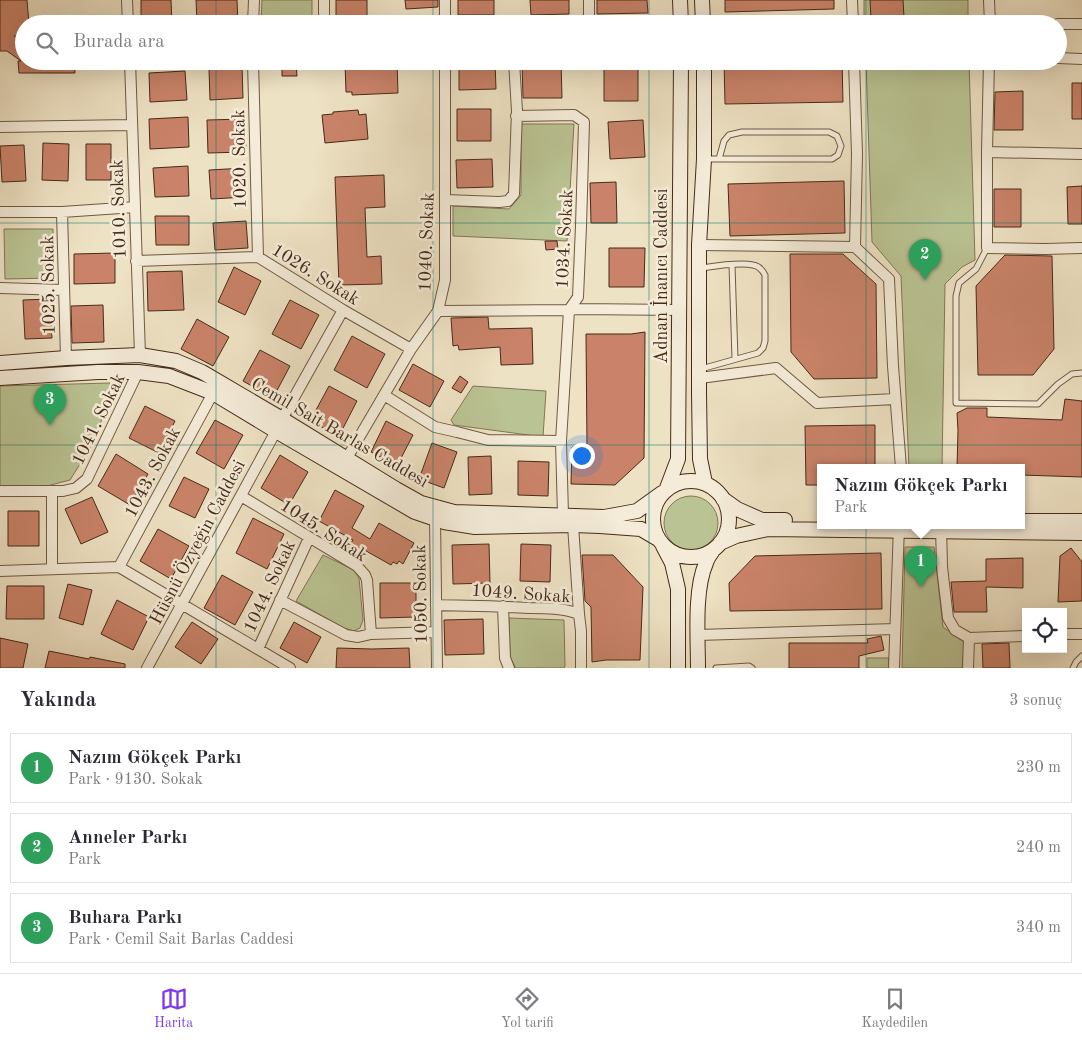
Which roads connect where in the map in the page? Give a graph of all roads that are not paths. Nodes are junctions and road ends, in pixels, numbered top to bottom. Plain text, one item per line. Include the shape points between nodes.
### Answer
1 (127, 0) edge
2 (254, 0) edge
3 (324, 0) edge
4 (445, 0) edge
5 (589, 0) edge
6 (680, 0) edge
7 (702, 0) edge
8 (852, 0) edge
9 (989, 0) edge
10 (128, 15) edge
11 (253, 15) edge
12 (324, 15) edge
13 (445, 15) edge
14 (589, 15) edge
15 (681, 15) edge
16 (703, 15) edge
17 (853, 15) edge
18 (990, 15) edge
19 (1067, 24) edge
20 (1082, 24) edge
21 (1067, 58) edge
22 (1082, 59) edge
23 (130, 70) edge
24 (253, 70) edge
25 (445, 70) edge
26 (514, 70) edge
27 (682, 70) edge
28 (704, 70) edge
29 (854, 70) edge
30 (989, 70) edge
31 (516, 116) junction
32 (132, 125) junction
33 (0, 127) edge
34 (987, 152) junction
35 (1082, 154) edge
36 (704, 159) junction
37 (719, 159) junction
38 (444, 200) junction
39 (135, 207) junction
40 (0, 212) edge
41 (62, 212) junction
42 (699, 245) junction
43 (855, 246) junction
44 (987, 248) junction
45 (1082, 248) edge
46 (258, 257) junction
47 (136, 261) junction
48 (732, 264) junction
49 (699, 268) junction
50 (0, 288) edge
51 (64, 290) junction
52 (342, 310) junction
53 (569, 310) junction
54 (680, 310) junction
55 (438, 311) junction
56 (411, 349) junction
57 (140, 355) junction
58 (66, 358) junction
59 (735, 360) junction
60 (0, 363) edge
61 (138, 372) junction
62 (1082, 373) edge
63 (700, 374) junction
64 (0, 378) edge
65 (213, 393) junction
66 (384, 395) junction
67 (895, 399) junction
68 (279, 425) junction
69 (561, 441) junction
70 (347, 458) junction
71 (901, 464) edge
72 (705, 483) junction
73 (0, 491) edge
74 (665, 491) junction
75 (52, 492) junction
76 (241, 496) junction
77 (723, 498) junction
78 (435, 519) junction
79 (568, 520) junction
80 (817, 520) edge
81 (1025, 521) edge
82 (1080, 523) edge
83 (1025, 525) edge
84 (817, 529) edge
85 (898, 529) edge
86 (941, 529) edge
87 (309, 538) junction
88 (660, 542) junction
89 (717, 546) junction
90 (119, 567) junction
91 (52, 569) junction
92 (0, 571) edge
93 (280, 600) junction
94 (182, 604) junction
95 (436, 605) junction
96 (503, 606) junction
97 (579, 614) junction
98 (895, 630) junction
99 (436, 632) junction
100 (371, 634) junction
101 (1067, 634) edge
102 (1082, 634) edge
103 (698, 635) junction
104 (1022, 636) edge
105 (969, 638) junction
106 (258, 649) junction
107 (1082, 656) edge
108 (147, 668) edge
109 (290, 668) edge
110 (437, 668) edge
111 (509, 668) edge
112 (581, 668) edge
113 (678, 668) edge
114 (698, 668) edge
115 (716, 668) edge
116 (728, 668) edge
117 (752, 668) edge
118 (894, 668) edge
119 (968, 668) edge
120 (1073, 668) edge

1 - 10 street
2 - 11 street
3 - 12 street
4 - 13 street
5 - 14 street
6 - 15 street
7 - 16 street
8 - 17 street
9 - 18 street
19 - 20 street
21 - 22 street
23 - 32 street, 1010. Sokak
24 - 46 street, 1020. Sokak
25 - 38 street, 1040. Sokak
26 - 31 street
27 - 54 street, Adnan İnanıcı Caddesi
28 - 36 street
29 - 43 street
30 - 34 street
31 - 38 street via 514,194 508,200 498,202
31 - 53 street, 1034. Sokak via 574,115 584,122 578,297
32 - 33 street
32 - 39 street, 1010. Sokak
34 - 35 street
34 - 44 street
36 - 37 lane
36 - 42 street
37 - 37 lane via 724,141 730,135 742,132 829,132 838,136 841,146 838,155 832,159
38 - 55 street, 1040. Sokak via 444,280
39 - 41 street
39 - 47 street, 1010. Sokak
40 - 41 street
41 - 51 street, 1025. Sokak
42 - 43 street
42 - 49 street
43 - 67 street via 889,279
44 - 45 street
44 - 62 lane via 976,269 960,283 956,296 956,403 1038,404 1072,374
46 - 47 street, 1026. Sokak
46 - 52 street, 1026. Sokak
47 - 57 street, 1010. Sokak
48 - 49 lane
48 - 59 lane
48 - 59 lane via 754,265 765,274 765,341 758,352
49 - 63 street
50 - 51 street
51 - 58 street, 1025. Sokak
52 - 56 street, 1026. Sokak
52 - 68 street, Hüsnü Özyeğin Caddesi
53 - 54 street
53 - 55 street
53 - 69 street, 1034. Sokak
54 - 74 street, Adnan İnanıcı Caddesi via 678,459
55 - 56 street, 1040. Sokak
56 - 66 street, 1040. Sokak
57 - 58 street, Cemil Sait Barlas Caddesi
57 - 68 street, Cemil Sait Barlas Caddesi via 176,361 202,372
58 - 60 street, Cemil Sait Barlas Caddesi
59 - 63 lane
61 - 64 street, Cemil Sait Barlas Caddesi
61 - 65 street, Cemil Sait Barlas Caddesi via 169,376
61 - 75 street, 1041. Sokak via 87,479 76,488
63 - 67 street via 776,368 817,403
63 - 72 street via 700,459
65 - 68 street, Cemil Sait Barlas Caddesi
65 - 90 street, 1043. Sokak
66 - 69 street via 435,427 488,440
66 - 70 street, 1040. Sokak
67 - 71 street
68 - 70 street, Cemil Sait Barlas Caddesi
68 - 76 street, Hüsnü Özyeğin Caddesi
68 - 78 street, Cemil Sait Barlas Caddesi via 415,512
69 - 79 street, 1034. Sokak
70 - 79 street, Cemil Sait Barlas Caddesi via 421,503 454,512
72 - 74 street via 681,481
72 - 77 street
73 - 75 street, 1041. Sokak
74 - 79 street, Cemil Sait Barlas Caddesi via 637,510
74 - 88 street via 657,500 652,516
75 - 91 street
76 - 87 street, 1045. Sokak
76 - 94 street, Hüsnü Özyeğin Caddesi
77 - 80 street via 737,510 762,520
77 - 89 street via 729,522
78 - 79 street, Cemil Sait Barlas Caddesi via 475,527
78 - 95 street, 1050. Sokak
79 - 88 street, Cemil Sait Barlas Caddesi via 641,530
79 - 97 street, 1034. Sokak
81 - 82 street
82 - 83 street
84 - 89 street via 768,529 736,536
85 - 98 street
86 - 105 street via 948,618 955,630
87 - 93 street, 1044. Sokak
87 - 100 street, 1045. Sokak via 357,566 364,575
88 - 89 street via 684,556 700,556
88 - 113 street via 672,563 678,589
89 - 103 street via 706,563 699,590
90 - 91 street
90 - 94 street
91 - 92 street
93 - 100 street via 346,635
93 - 106 street, 1044. Sokak
94 - 106 street
94 - 108 street, Hüsnü Özyeğin Caddesi
95 - 96 street, 1049. Sokak
95 - 99 street, 1050. Sokak
96 - 97 street, 1049. Sokak via 568,610
96 - 111 street via 505,658
97 - 112 street, 1049. Sokak
98 - 103 street
98 - 118 street
99 - 100 street
99 - 110 street, 1050. Sokak
101 - 102 street
103 - 114 street
104 - 105 street
105 - 119 street
106 - 109 street
107 - 120 lane
115 - 116 lane
116 - 117 lane

